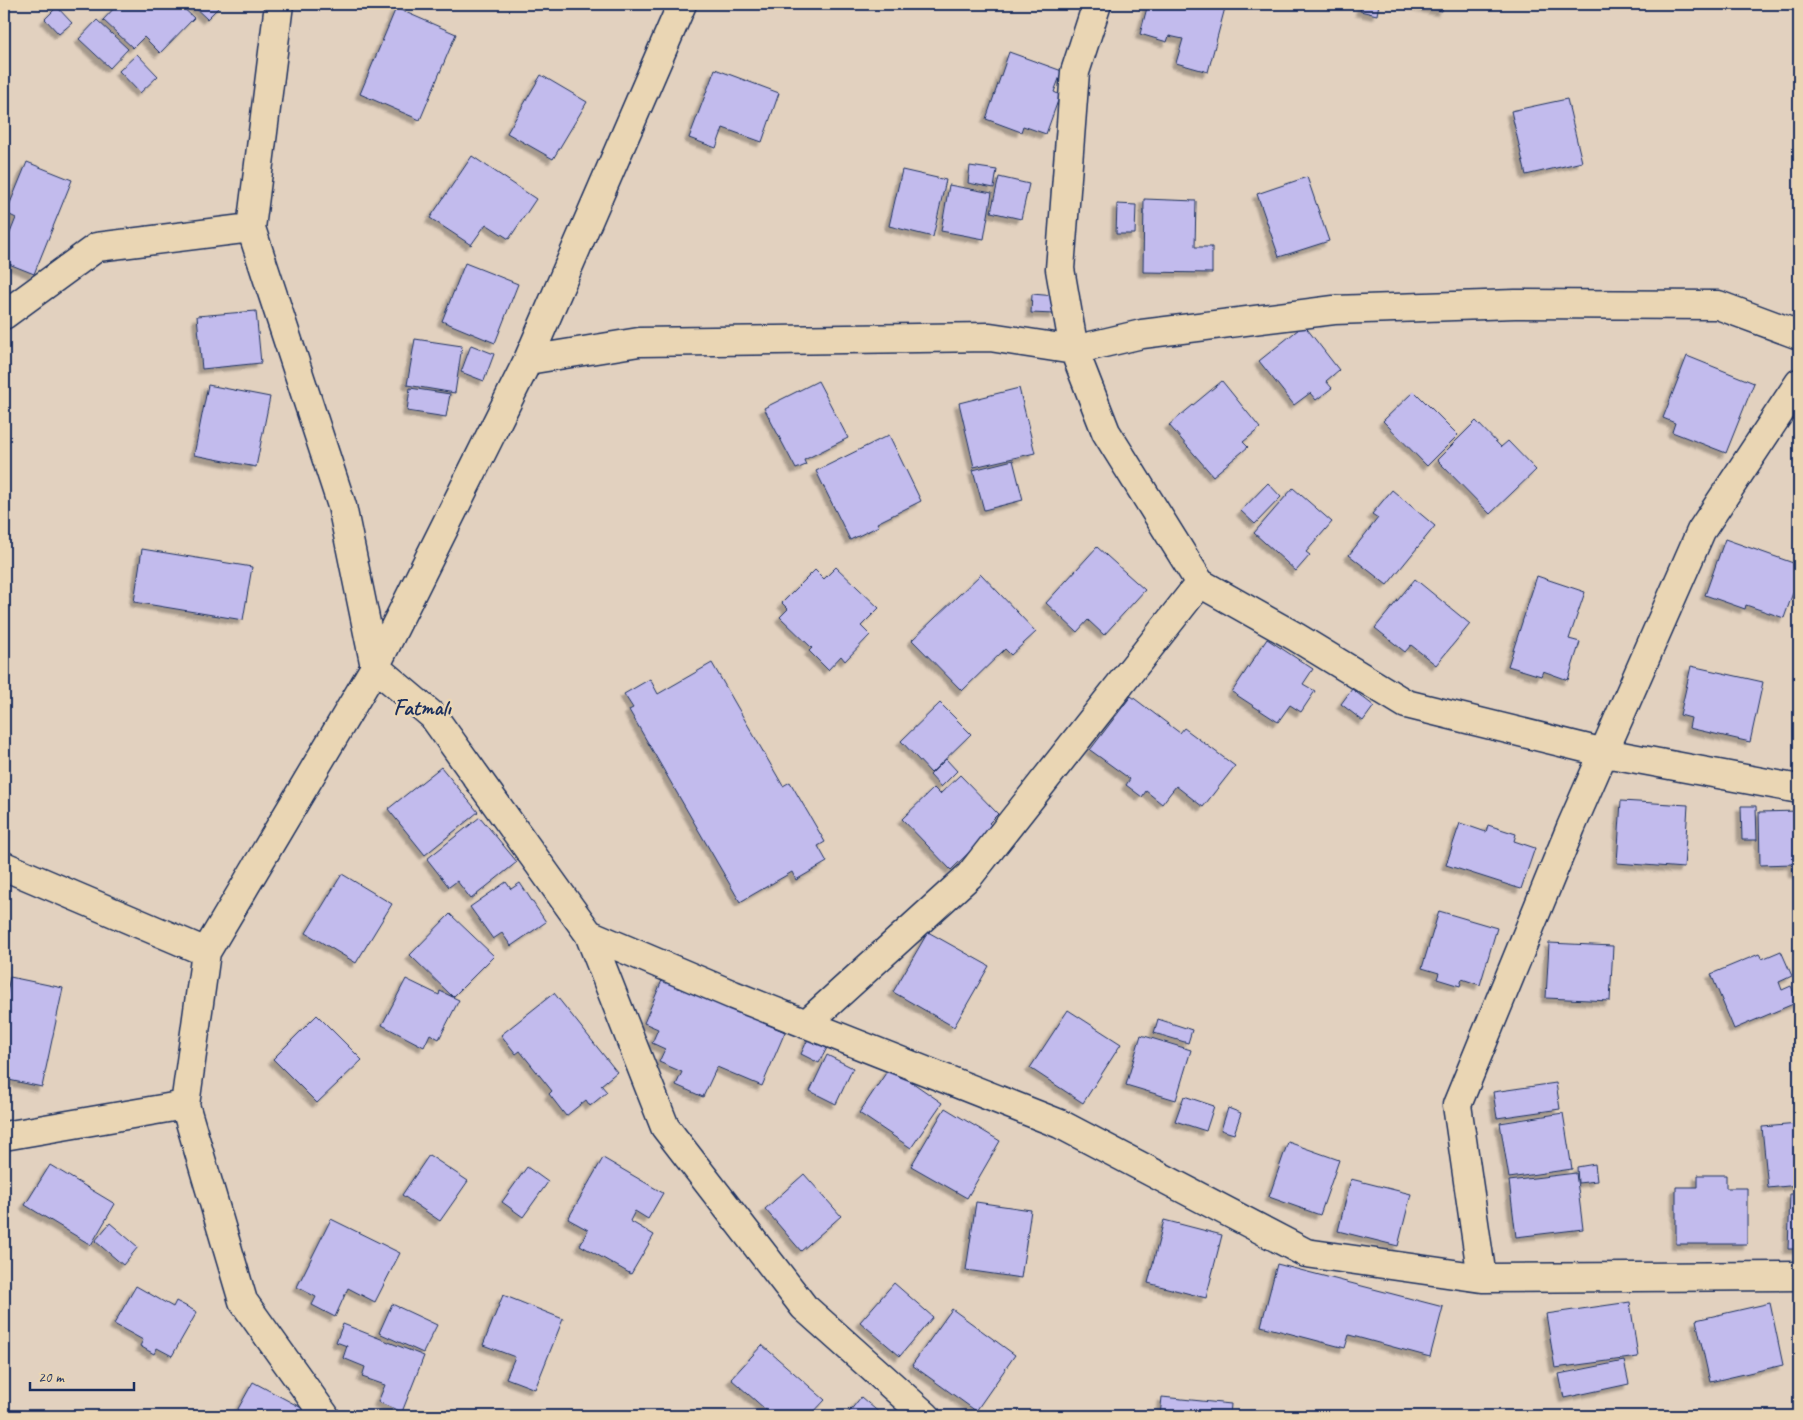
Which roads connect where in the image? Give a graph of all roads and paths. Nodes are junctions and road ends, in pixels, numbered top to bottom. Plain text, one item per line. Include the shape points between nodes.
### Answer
1 (279, 4) edge
2 (682, 4) edge
3 (1097, 4) edge
4 (251, 228) junction
5 (4, 315) edge
6 (1799, 335) edge
7 (1074, 350) junction
8 (528, 360) junction
9 (1799, 383) edge
10 (1200, 583) junction
11 (375, 667) junction
12 (1605, 753) junction
13 (1799, 789) edge
14 (4, 866) edge
15 (589, 934) junction
16 (206, 952) junction
17 (806, 1024) junction
18 (186, 1105) junction
19 (4, 1136) edge
20 (1799, 1276) edge
21 (1482, 1278) junction
22 (325, 1416) edge
23 (926, 1416) edge

1 - 4 street
2 - 8 street
3 - 7 street via 1075,72 1060,269
4 - 5 street via 97,246
4 - 11 street via 342,506
6 - 7 street via 1718,305 1515,304 1334,310 1142,334
7 - 8 street via 990,338 639,342
7 - 10 street via 1106,432
8 - 11 street
9 - 12 street via 1701,531
10 - 12 street via 1406,704
10 - 17 street via 970,875
11 - 15 street via 433,716
11 - 16 street
12 - 13 street
12 - 21 street via 1571,827 1457,1105
14 - 16 street
15 - 17 street
15 - 23 street via 664,1127 804,1307
16 - 18 street
17 - 21 street via 1060,1124 1306,1253
18 - 19 street
18 - 22 street via 243,1301
20 - 21 street

